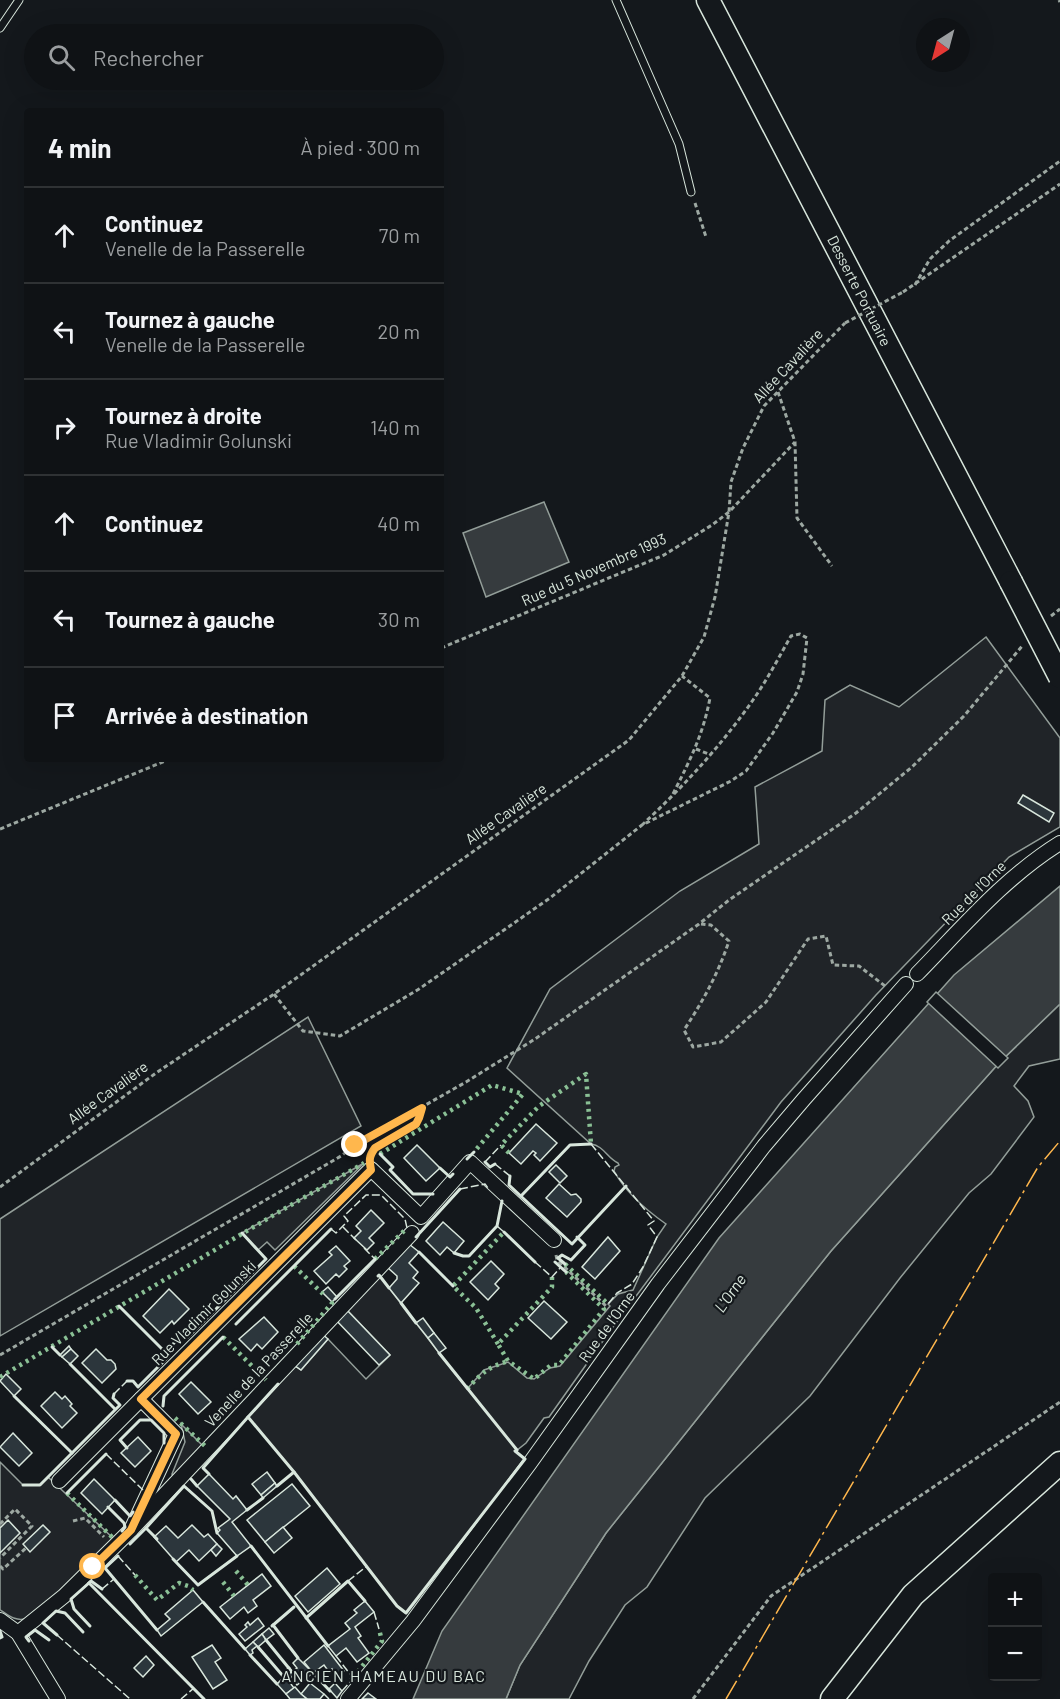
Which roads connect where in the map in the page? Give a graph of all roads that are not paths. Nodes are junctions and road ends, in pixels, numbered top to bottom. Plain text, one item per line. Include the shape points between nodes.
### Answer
1 (19, 0) edge
2 (616, 0) edge
3 (708, 0) edge
4 (0, 28) edge
5 (691, 192) road end
6 (1060, 677) edge
7 (1060, 843) edge
8 (917, 974) dead end
9 (906, 984) dead end
10 (412, 1233) dead end
11 (554, 1240) road end
12 (141, 1399) junction
13 (1060, 1463) edge
14 (59, 1480) dead end
15 (131, 1530) junction
16 (0, 1620) edge
17 (18, 1633) junction
18 (58, 1699) edge
19 (348, 1699) edge
20 (832, 1699) edge

1 - 4 lane
2 - 5 lane via 679,144
3 - 6 main road, Desserte Portuaire, bridge
7 - 8 street, Rue de l'Orne via 1015,875
9 - 19 street, Rue de l'Orne via 764,1146 658,1284 413,1621
10 - 15 street, Venelle de la Passerelle
11 - 12 street, Rue Vladimir Golunski via 470,1162 421,1217 371,1170
12 - 14 street, Rue Vladimir Golunski
12 - 15 street, Venelle de la Passerelle via 176,1434
13 - 20 main road via 913,1595
15 - 17 street, Venelle de la Passerelle via 64,1596
16 - 17 street
17 - 18 street

